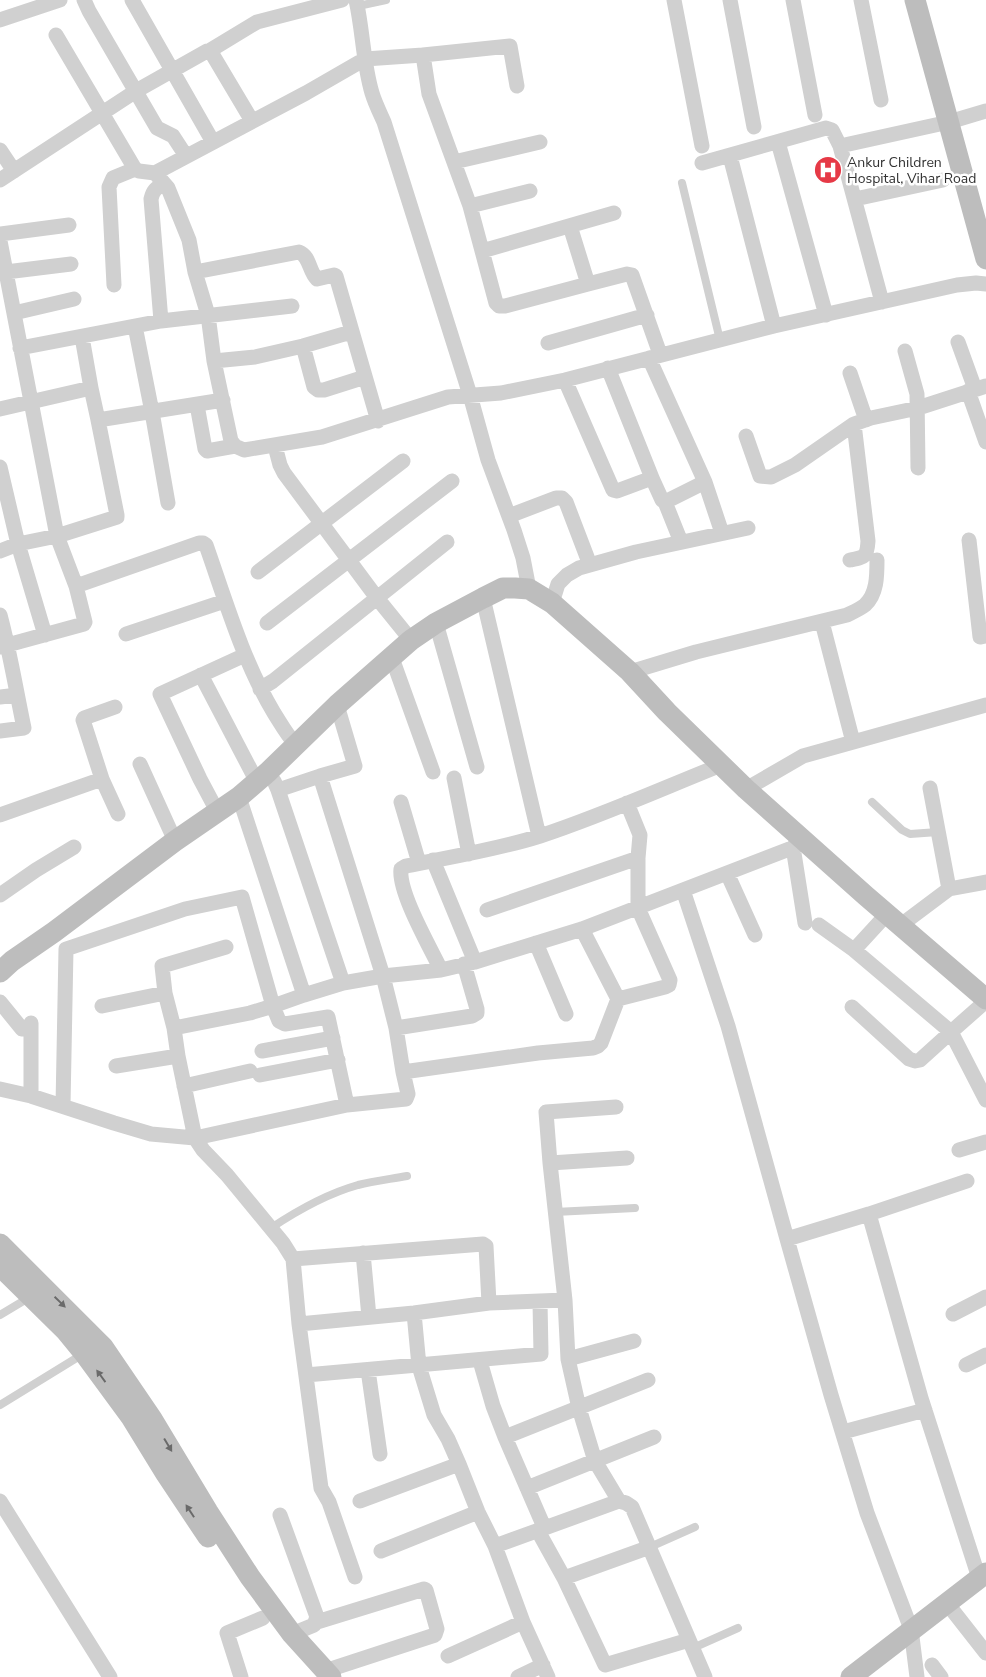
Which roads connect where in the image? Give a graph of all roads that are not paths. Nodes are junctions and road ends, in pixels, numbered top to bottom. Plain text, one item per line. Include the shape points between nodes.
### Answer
1 (60, 0) edge
2 (84, 0) edge
3 (132, 0) edge
4 (342, 0) edge
5 (386, 0) edge
6 (674, 0) edge
7 (730, 0) edge
8 (793, 0) edge
9 (861, 0) edge
10 (915, 0) edge
11 (357, 3) edge
12 (0, 20) edge
13 (56, 35) dead end
14 (209, 51) junction
15 (423, 55) junction
16 (365, 59) junction
17 (173, 71) junction
18 (517, 86) dead end
19 (136, 91) junction
20 (881, 100) dead end
21 (986, 111) edge
22 (102, 112) junction
23 (815, 115) dead end
24 (252, 121) junction
25 (949, 122) junction
26 (754, 127) dead end
27 (213, 142) junction
28 (540, 142) dead end
29 (778, 142) junction
30 (702, 146) dead end
31 (840, 146) junction
32 (0, 150) edge
33 (186, 156) junction
34 (730, 156) junction
35 (454, 162) junction
36 (702, 163) dead end
37 (135, 169) junction
38 (14, 171) junction
39 (159, 178) junction
40 (0, 180) edge
41 (942, 180) dead end
42 (682, 183) dead end
43 (530, 191) dead end
44 (855, 199) junction
45 (470, 206) junction
46 (614, 213) dead end
47 (981, 216) edge
48 (69, 225) dead end
49 (570, 226) junction
50 (0, 234) edge
51 (0, 241) edge
52 (482, 251) junction
53 (986, 259) edge
54 (71, 264) dead end
55 (6, 272) junction
56 (195, 272) junction
57 (588, 284) junction
58 (986, 284) edge
59 (114, 285) dead end
60 (74, 299) dead end
61 (882, 302) junction
62 (292, 306) dead end
63 (14, 313) junction
64 (208, 315) junction
65 (647, 315) junction
66 (826, 315) junction
67 (161, 321) junction
68 (135, 326) junction
69 (774, 326) junction
70 (351, 332) junction
71 (82, 337) junction
72 (720, 340) junction
73 (958, 342) dead end
74 (548, 343) dead end
75 (303, 346) junction
76 (20, 348) junction
77 (905, 351) dead end
78 (655, 356) junction
79 (214, 361) junction
80 (608, 368) junction
81 (850, 373) dead end
82 (365, 377) junction
83 (565, 380) junction
84 (91, 388) junction
85 (976, 389) edge
86 (470, 395) junction
87 (223, 400) junction
88 (32, 402) junction
89 (197, 405) junction
90 (918, 408) junction
91 (0, 409) edge
92 (152, 412) junction
93 (98, 420) junction
94 (378, 421) junction
95 (860, 422) junction
96 (746, 436) dead end
97 (986, 442) edge
98 (235, 446) junction
99 (275, 446) junction
100 (403, 461) dead end
101 (0, 467) edge
102 (918, 468) dead end
103 (652, 478) junction
104 (452, 481) dead end
105 (705, 482) junction
106 (168, 502) dead end
107 (665, 502) junction
108 (509, 516) junction
109 (322, 524) junction
110 (748, 528) dead end
111 (722, 533) junction
112 (57, 536) junction
113 (969, 540) dead end
114 (447, 542) dead end
115 (680, 542) junction
116 (18, 544) junction
117 (0, 551) edge
118 (588, 557) dead end
119 (349, 560) junction
120 (850, 560) dead end
121 (877, 560) dead end
122 (258, 572) dead end
123 (76, 586) junction
124 (529, 589) junction
125 (377, 598) junction
126 (483, 598) junction
127 (225, 600) junction
128 (552, 603) junction
129 (0, 615) edge
130 (822, 622) junction
131 (267, 623) dead end
132 (436, 623) junction
133 (44, 634) junction
134 (126, 634) dead end
135 (986, 636) edge
136 (411, 640) junction
137 (4, 646) edge
138 (245, 655) junction
139 (392, 658) junction
140 (630, 672) junction
141 (202, 674) junction
142 (260, 689) junction
143 (17, 695) junction
144 (0, 697) edge
145 (337, 705) junction
146 (986, 705) edge
147 (115, 707) dead end
148 (0, 731) edge
149 (853, 742) junction
150 (296, 745) junction
151 (140, 764) dead end
152 (721, 765) junction
153 (477, 767) dead end
154 (433, 772) dead end
155 (320, 776) junction
156 (454, 778) dead end
157 (102, 779) junction
158 (268, 781) junction
159 (930, 788) dead end
160 (746, 789) junction
161 (239, 797) junction
162 (401, 802) dead end
163 (872, 802) dead end
164 (627, 803) junction
165 (218, 811) junction
166 (118, 814) dead end
167 (0, 815) edge
168 (938, 832) junction
169 (539, 836) junction
170 (175, 840) junction
171 (799, 845) junction
172 (74, 847) dead end
173 (469, 854) junction
174 (638, 858) junction
175 (426, 862) junction
176 (727, 873) junction
177 (986, 882) edge
178 (948, 889) junction
179 (683, 890) junction
180 (0, 895) edge
181 (638, 908) junction
182 (487, 910) dead end
183 (894, 920) junction
184 (582, 929) junction
185 (755, 935) dead end
186 (60, 940) junction
187 (536, 943) junction
188 (226, 947) dead end
189 (854, 950) junction
190 (470, 963) junction
191 (441, 970) junction
192 (0, 972) edge
193 (383, 976) junction
194 (343, 983) junction
195 (165, 993) junction
196 (304, 995) junction
197 (618, 999) junction
198 (986, 1000) edge
199 (0, 1002) edge
200 (102, 1006) dead end
201 (273, 1006) junction
202 (852, 1007) dead end
203 (566, 1014) dead end
204 (174, 1028) junction
205 (396, 1028) junction
206 (952, 1032) junction
207 (333, 1038) junction
208 (262, 1052) dead end
209 (178, 1056) junction
210 (338, 1060) junction
211 (116, 1066) dead end
212 (403, 1072) junction
213 (184, 1086) junction
214 (0, 1089) edge
215 (31, 1096) junction
216 (986, 1100) edge
217 (347, 1105) junction
218 (64, 1106) junction
219 (616, 1107) dead end
220 (195, 1138) junction
221 (986, 1142) edge
222 (958, 1150) dead end
223 (627, 1158) dead end
224 (550, 1164) junction
225 (408, 1176) dead end
226 (968, 1181) dead end
227 (634, 1208) dead end
228 (555, 1212) junction
229 (870, 1214) junction
230 (271, 1228) junction
231 (788, 1239) junction
232 (0, 1244) edge
233 (363, 1253) junction
234 (293, 1259) junction
235 (0, 1266) edge
236 (37, 1292) junction
237 (986, 1296) edge
238 (565, 1300) junction
239 (540, 1302) junction
240 (490, 1303) junction
241 (414, 1313) junction
242 (953, 1314) dead end
243 (0, 1315) edge
244 (369, 1317) junction
245 (300, 1324) junction
246 (634, 1341) dead end
247 (84, 1353) junction
248 (986, 1355) edge
249 (568, 1359) junction
250 (480, 1360) junction
251 (419, 1366) junction
252 (966, 1366) dead end
253 (368, 1370) junction
254 (306, 1375) junction
255 (648, 1380) dead end
256 (0, 1405) edge
257 (579, 1408) junction
258 (925, 1410) junction
259 (145, 1423) junction
260 (843, 1432) junction
261 (505, 1437) junction
262 (654, 1437) dead end
263 (380, 1454) dead end
264 (595, 1461) junction
265 (459, 1464) junction
266 (526, 1488) junction
267 (0, 1501) edge
268 (360, 1501) dead end
269 (619, 1502) junction
270 (478, 1512) junction
271 (280, 1515) dead end
272 (695, 1526) dead end
273 (541, 1529) junction
274 (495, 1546) junction
275 (650, 1547) junction
276 (224, 1550) junction
277 (381, 1551) dead end
278 (984, 1575) edge
279 (355, 1577) dead end
280 (564, 1578) junction
281 (946, 1602) junction
282 (263, 1618) junction
283 (316, 1622) junction
284 (523, 1622) junction
285 (738, 1628) dead end
286 (911, 1629) junction
287 (292, 1634) junction
288 (691, 1644) junction
289 (986, 1653) edge
290 (448, 1656) dead end
291 (546, 1671) edge
292 (607, 1671) edge
293 (323, 1675) edge
294 (856, 1675) edge
295 (110, 1677) edge
296 (242, 1677) edge
297 (518, 1677) edge
298 (705, 1677) edge
299 (917, 1677) edge

1 - 12 street
2 - 19 street
3 - 17 street
4 - 14 street via 257,22
5 - 11 lane
6 - 30 street
7 - 26 street
8 - 23 street
9 - 20 street
10 - 25 street
11 - 16 street
13 - 22 street
14 - 17 street
14 - 24 street
15 - 16 street
15 - 18 street via 510,46
15 - 35 street via 429,94
16 - 24 street
16 - 86 street via 372,94 384,122
17 - 19 street
17 - 27 street
19 - 22 street
19 - 33 street via 157,128 173,136
21 - 25 street
22 - 37 street
22 - 38 street
24 - 27 street
25 - 31 street
25 - 47 street
27 - 33 street
28 - 35 street
29 - 31 street via 829,128
29 - 34 street
29 - 66 street
31 - 44 street
32 - 38 street
33 - 39 street
34 - 36 street
34 - 69 street
35 - 45 street
37 - 39 street
37 - 59 street via 113,178 109,187
38 - 40 street
39 - 56 street via 168,188 189,240
39 - 67 street via 151,199
41 - 44 street
42 - 72 lane
43 - 45 street
44 - 61 street
45 - 52 street
46 - 49 street
47 - 53 street
48 - 50 street
49 - 52 street
49 - 57 street
51 - 55 street
52 - 57 street via 499,306
54 - 55 street
55 - 63 street
56 - 64 street
56 - 70 street via 303,253 314,277 336,276
57 - 65 street via 632,275
58 - 61 street via 957,285
60 - 63 street
61 - 66 street
62 - 64 street
63 - 76 street
64 - 67 street
64 - 79 street
65 - 74 street
65 - 78 street
66 - 69 street
67 - 68 street
68 - 71 street
68 - 92 street
69 - 72 street
70 - 75 street
70 - 82 street
71 - 76 street
71 - 84 street
72 - 78 street
73 - 85 street
75 - 79 street via 255,357
75 - 82 street via 314,387 318,390
76 - 88 street
77 - 90 street
78 - 80 street
78 - 105 street
79 - 87 street
80 - 83 street
80 - 103 street
81 - 95 street
82 - 94 street
83 - 86 street
83 - 103 street via 613,490
84 - 88 street
84 - 93 street
85 - 90 street
85 - 97 street
86 - 94 street via 448,397
86 - 108 street via 488,460
87 - 89 street
87 - 98 street via 231,441
88 - 91 street
88 - 112 street
89 - 92 street
89 - 98 street via 205,449
90 - 95 street
90 - 102 street
92 - 93 street
92 - 106 street
93 - 112 street via 117,515
94 - 99 street
95 - 96 street via 771,477 760,476
95 - 120 street via 868,552 864,557
98 - 99 street via 244,450
99 - 109 street via 284,473
100 - 109 street
101 - 116 street
103 - 107 street
104 - 119 street
105 - 107 street
105 - 111 street
107 - 115 street
108 - 118 street via 562,498
108 - 124 street
109 - 119 street
109 - 122 street
110 - 111 street
111 - 115 street
112 - 116 street
112 - 123 street
113 - 135 street via 980,637
114 - 125 street
115 - 128 street via 578,568 558,584
116 - 117 street
116 - 133 street
119 - 125 street
119 - 131 street
121 - 130 street via 872,596 864,606
123 - 127 street via 203,543
123 - 133 street via 85,624
124 - 126 street via 503,588
124 - 128 street
125 - 136 street
125 - 142 street
126 - 132 street
126 - 169 street
127 - 134 street
127 - 138 street
128 - 140 street
129 - 137 street
130 - 140 street via 784,629
130 - 149 street
132 - 136 street
132 - 153 street
133 - 137 street
136 - 139 street
137 - 143 street
138 - 141 street
138 - 142 street
139 - 145 street
139 - 154 street
140 - 152 street
141 - 158 street
141 - 165 street via 160,694
142 - 150 street
143 - 144 street
143 - 148 street via 24,728
145 - 150 street
145 - 155 street via 355,766
146 - 149 street
147 - 157 street via 83,720
149 - 160 street via 803,756
150 - 158 street
151 - 170 street
152 - 160 street
152 - 164 street
155 - 158 street
155 - 193 street
156 - 173 street
157 - 166 street
157 - 167 street
158 - 161 street
158 - 194 street
159 - 168 street
160 - 171 street
161 - 165 street
161 - 196 street
162 - 175 street
163 - 168 lane via 910,834
164 - 169 street
164 - 174 street via 640,835
165 - 170 street
168 - 178 street
169 - 173 street
170 - 186 street
171 - 176 street
171 - 183 street
171 - 189 street via 812,924
172 - 180 street
173 - 175 street
174 - 181 street
174 - 182 street
175 - 190 street
175 - 191 street via 406,866 400,874 408,903
176 - 179 street
176 - 185 street
177 - 178 street
178 - 183 street
179 - 181 street
179 - 231 street via 728,1026
181 - 184 street
181 - 197 street via 670,980 669,985
183 - 189 street
183 - 198 street
184 - 187 street
184 - 197 street
186 - 192 street via 12,961
186 - 201 street via 242,897
186 - 218 street
187 - 190 street
187 - 203 street
188 - 195 street via 162,966
189 - 206 street
190 - 191 street
190 - 205 street via 477,1013
191 - 193 street
193 - 194 street
193 - 205 street
194 - 196 street
195 - 200 street
195 - 204 street
196 - 201 street
197 - 212 street via 601,1043 593,1048
198 - 206 street
199 - 215 street via 26,1026
201 - 204 street
201 - 207 street via 279,1021 285,1024 328,1017
202 - 206 street via 915,1061
204 - 209 street
205 - 212 street
206 - 216 street
207 - 208 street
207 - 210 street
209 - 211 street
209 - 213 street
210 - 213 street
210 - 217 street
212 - 217 street via 408,1094 406,1099
213 - 220 street
214 - 215 street
215 - 218 street
217 - 220 street
218 - 220 street via 151,1134
219 - 224 street via 547,1111
220 - 230 street
221 - 222 street
223 - 224 street
224 - 228 street
225 - 230 lane via 357,1186 324,1198
226 - 229 street
227 - 228 lane
228 - 238 street
229 - 231 street
229 - 258 street
230 - 234 street
231 - 260 street
232 - 236 street
233 - 234 street
233 - 240 street via 483,1244 486,1246
233 - 244 street
234 - 245 street
235 - 236 street
236 - 243 lane
236 - 247 street
236 -> 259 street via 104,1347
237 - 242 street
238 - 239 street
238 - 249 street
239 - 240 street
239 - 250 street via 541,1354
240 - 241 street
241 - 244 street
241 - 251 street
244 - 245 street
245 - 254 street
246 - 249 street
247 - 256 lane
259 -> 247 street
248 - 252 street
249 - 257 street
250 - 251 street
250 - 261 street
251 - 253 street
251 - 265 street via 434,1415
253 - 254 street
253 - 263 street
254 - 279 street via 321,1488
255 - 257 street
257 - 261 street
257 - 264 street
258 - 260 street
258 - 278 street
259 - 276 street
260 - 286 street via 867,1513
261 - 266 street
262 - 264 street
264 - 266 street
264 - 269 street
265 - 268 street
265 - 270 street
266 - 273 street
267 - 295 street
269 - 273 street
269 - 275 street via 632,1507
270 - 274 street
270 - 277 street
271 - 283 street via 317,1617
272 - 275 lane
273 - 274 street
273 - 280 street
274 - 284 street
275 - 280 street
275 - 288 street
276 - 282 street
276 - 287 street
278 - 281 street
280 - 292 street
281 - 286 street
281 - 289 street
282 - 293 street
282 - 296 street via 227,1632
283 - 287 street
283 - 293 street via 424,1589 437,1628 435,1635
284 - 290 street
284 - 291 street
285 - 288 lane
286 - 294 street
286 - 299 street
287 - 293 street
288 - 292 street
288 - 298 street
291 - 297 street

